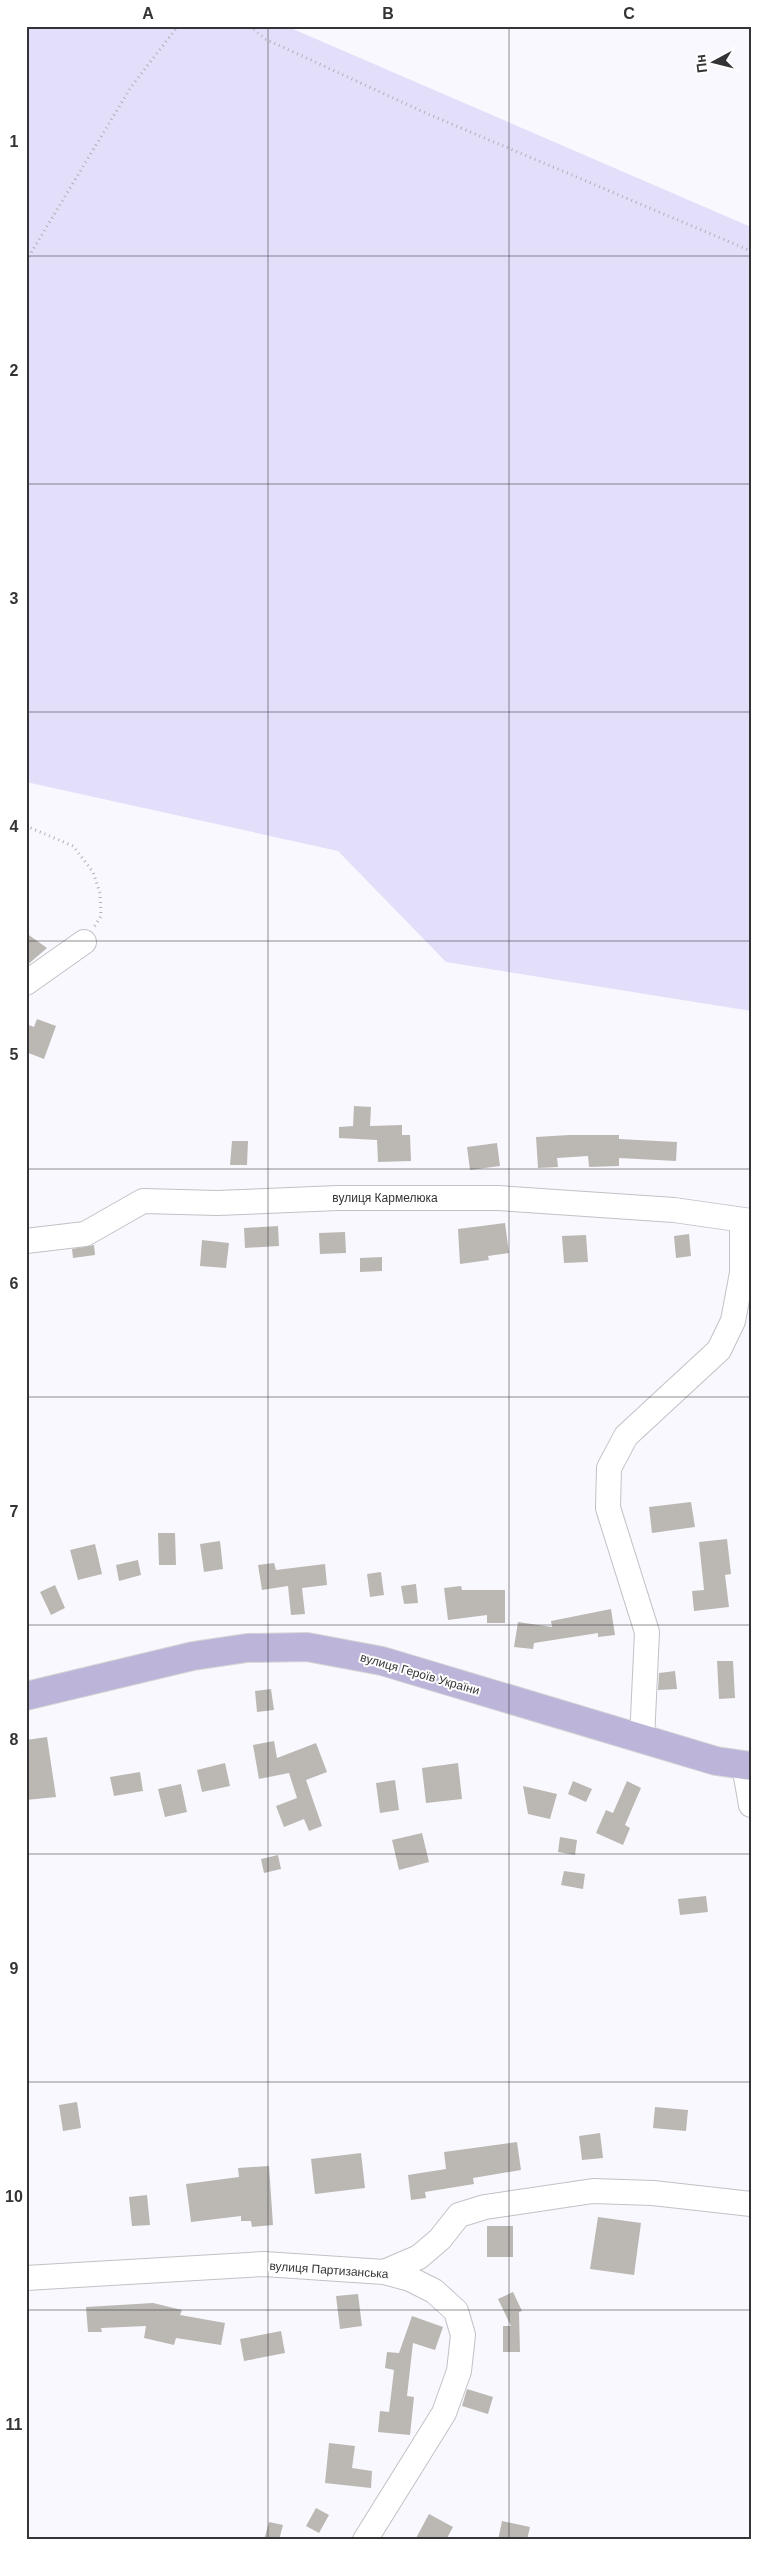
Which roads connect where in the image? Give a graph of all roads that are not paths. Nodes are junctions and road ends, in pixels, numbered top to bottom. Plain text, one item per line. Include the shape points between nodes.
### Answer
1 (84, 942) road end
2 (26, 983) edge
3 (747, 1220) edge
4 (26, 1241) edge
5 (26, 1696) edge
6 (642, 1739) junction
7 (748, 1765) edge
8 (751, 1805) edge
9 (751, 2204) edge
10 (384, 2272) junction
11 (26, 2278) edge
12 (365, 2540) edge

1 - 2 street
3 - 4 street, вулиця Кармелюка via 674,1210 498,1198 338,1198 217,1203 143,1201 85,1234
3 - 6 street via 733,1321 719,1350 626,1436 609,1468 608,1508 648,1632
5 - 6 main road, вулиця Героїв України via 193,1656 247,1648 308,1647 382,1661
6 - 7 main road, вулиця Героїв України via 716,1761
7 - 8 street
9 - 10 street via 652,2193 594,2191 485,2207 459,2215 440,2239 419,2257
10 - 11 street, вулиця Партизанська via 264,2264
10 - 12 street, вулиця Партизанська via 410,2279 434,2291 456,2311 462,2335 459,2371 444,2412

